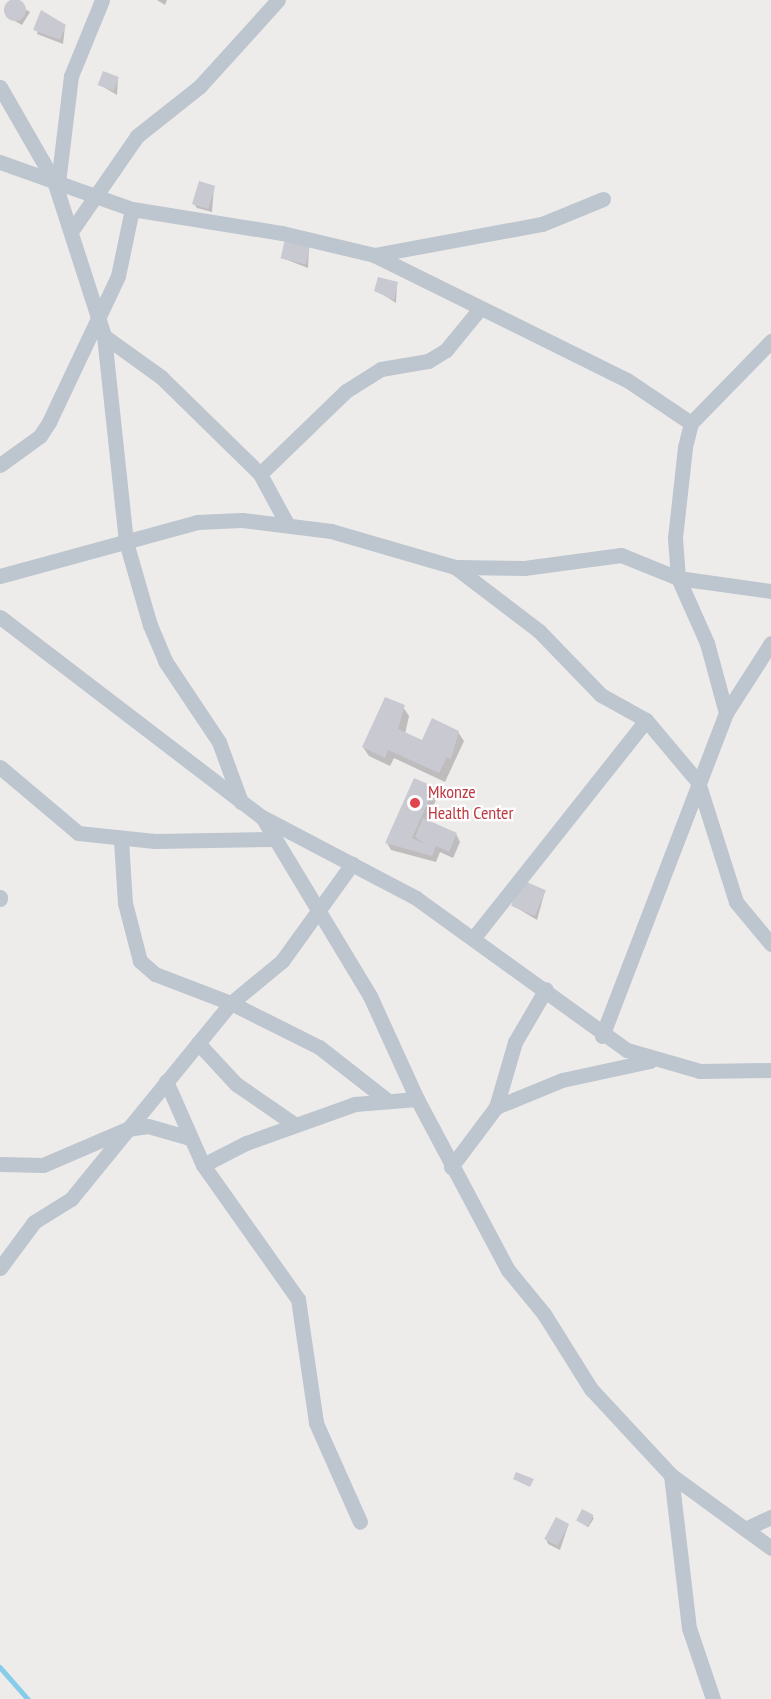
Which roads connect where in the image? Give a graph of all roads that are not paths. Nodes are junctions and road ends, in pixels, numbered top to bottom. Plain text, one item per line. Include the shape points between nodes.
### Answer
1 (102, 0) edge
2 (279, 0) edge
3 (0, 87) edge
4 (0, 162) edge
5 (56, 182) junction
6 (92, 198) junction
7 (603, 200) dead end
8 (132, 208) junction
9 (72, 230) junction
10 (374, 255) junction
11 (478, 311) junction
12 (96, 320) junction
13 (104, 336) junction
14 (771, 341) edge
15 (691, 423) junction
16 (0, 465) edge
17 (260, 474) junction
18 (286, 522) junction
19 (126, 542) junction
20 (455, 567) junction
21 (0, 576) edge
22 (678, 578) junction
23 (771, 591) edge
24 (0, 617) edge
25 (771, 643) edge
26 (726, 712) junction
27 (646, 720) junction
28 (0, 767) edge
29 (698, 782) junction
30 (241, 802) junction
31 (262, 817) junction
32 (275, 839) junction
33 (121, 840) junction
34 (352, 864) junction
35 (317, 910) junction
36 (475, 936) junction
37 (771, 944) edge
38 (546, 989) junction
39 (231, 1003) junction
40 (602, 1036) junction
41 (198, 1043) junction
42 (651, 1061) junction
43 (771, 1070) edge
44 (166, 1081) junction
45 (417, 1099) junction
46 (388, 1101) junction
47 (496, 1107) junction
48 (294, 1124) junction
49 (127, 1129) junction
50 (186, 1137) junction
51 (0, 1164) edge
52 (203, 1165) junction
53 (452, 1167) junction
54 (0, 1269) edge
55 (671, 1475) junction
56 (771, 1517) edge
57 (360, 1522) dead end
58 (745, 1529) junction
59 (771, 1548) edge
60 (713, 1699) edge

1 - 5 street via 66,94
2 - 6 street via 200,86 137,136
3 - 5 street
4 - 5 street
5 - 6 street
5 - 9 street
6 - 8 street
6 - 9 street
7 - 10 street via 542,224
8 - 10 street via 282,232
8 - 12 street via 118,276
9 - 12 street
10 - 11 street
11 - 15 street via 627,380
11 - 17 street via 446,350 428,361 381,369 346,391
12 - 13 street
12 - 16 street via 40,436
13 - 17 street via 146,364
13 - 19 street
14 - 15 street
15 - 22 street via 675,538
17 - 18 street
18 - 19 street via 197,522
18 - 20 street
19 - 21 street
19 - 30 street via 165,661 219,742
20 - 22 street via 524,568 621,555
20 - 27 street via 539,631 601,695
22 - 23 street
22 - 26 street via 707,643
24 - 30 street
25 - 26 street
26 - 29 street
27 - 29 street
27 - 36 street
28 - 33 street via 78,833
29 - 37 street via 736,902
29 - 40 street via 664,885
30 - 31 street
31 - 32 street
31 - 34 street
32 - 33 street
32 - 35 street
33 - 39 street via 126,903 140,961 155,974
34 - 35 street
34 - 36 street
35 - 39 street via 282,961
35 - 45 street via 370,996
36 - 38 street
38 - 40 street
38 - 47 street via 515,1042
39 - 41 street
39 - 46 street via 319,1047
40 - 42 street
41 - 44 street
41 - 48 street via 236,1084
42 - 43 street via 700,1071
42 - 47 street via 562,1080
44 - 49 street
44 - 50 street
45 - 46 street
45 - 53 street
46 - 48 street via 355,1104
47 - 53 street
48 - 52 street
49 - 50 street via 148,1126
49 - 51 street via 43,1166
49 - 54 street via 71,1199 34,1222
50 - 52 street
52 - 57 street via 298,1299 316,1423
53 - 55 street via 508,1270 544,1314 591,1389
55 - 58 street
55 - 60 street via 689,1628
56 - 58 street
58 - 59 street

